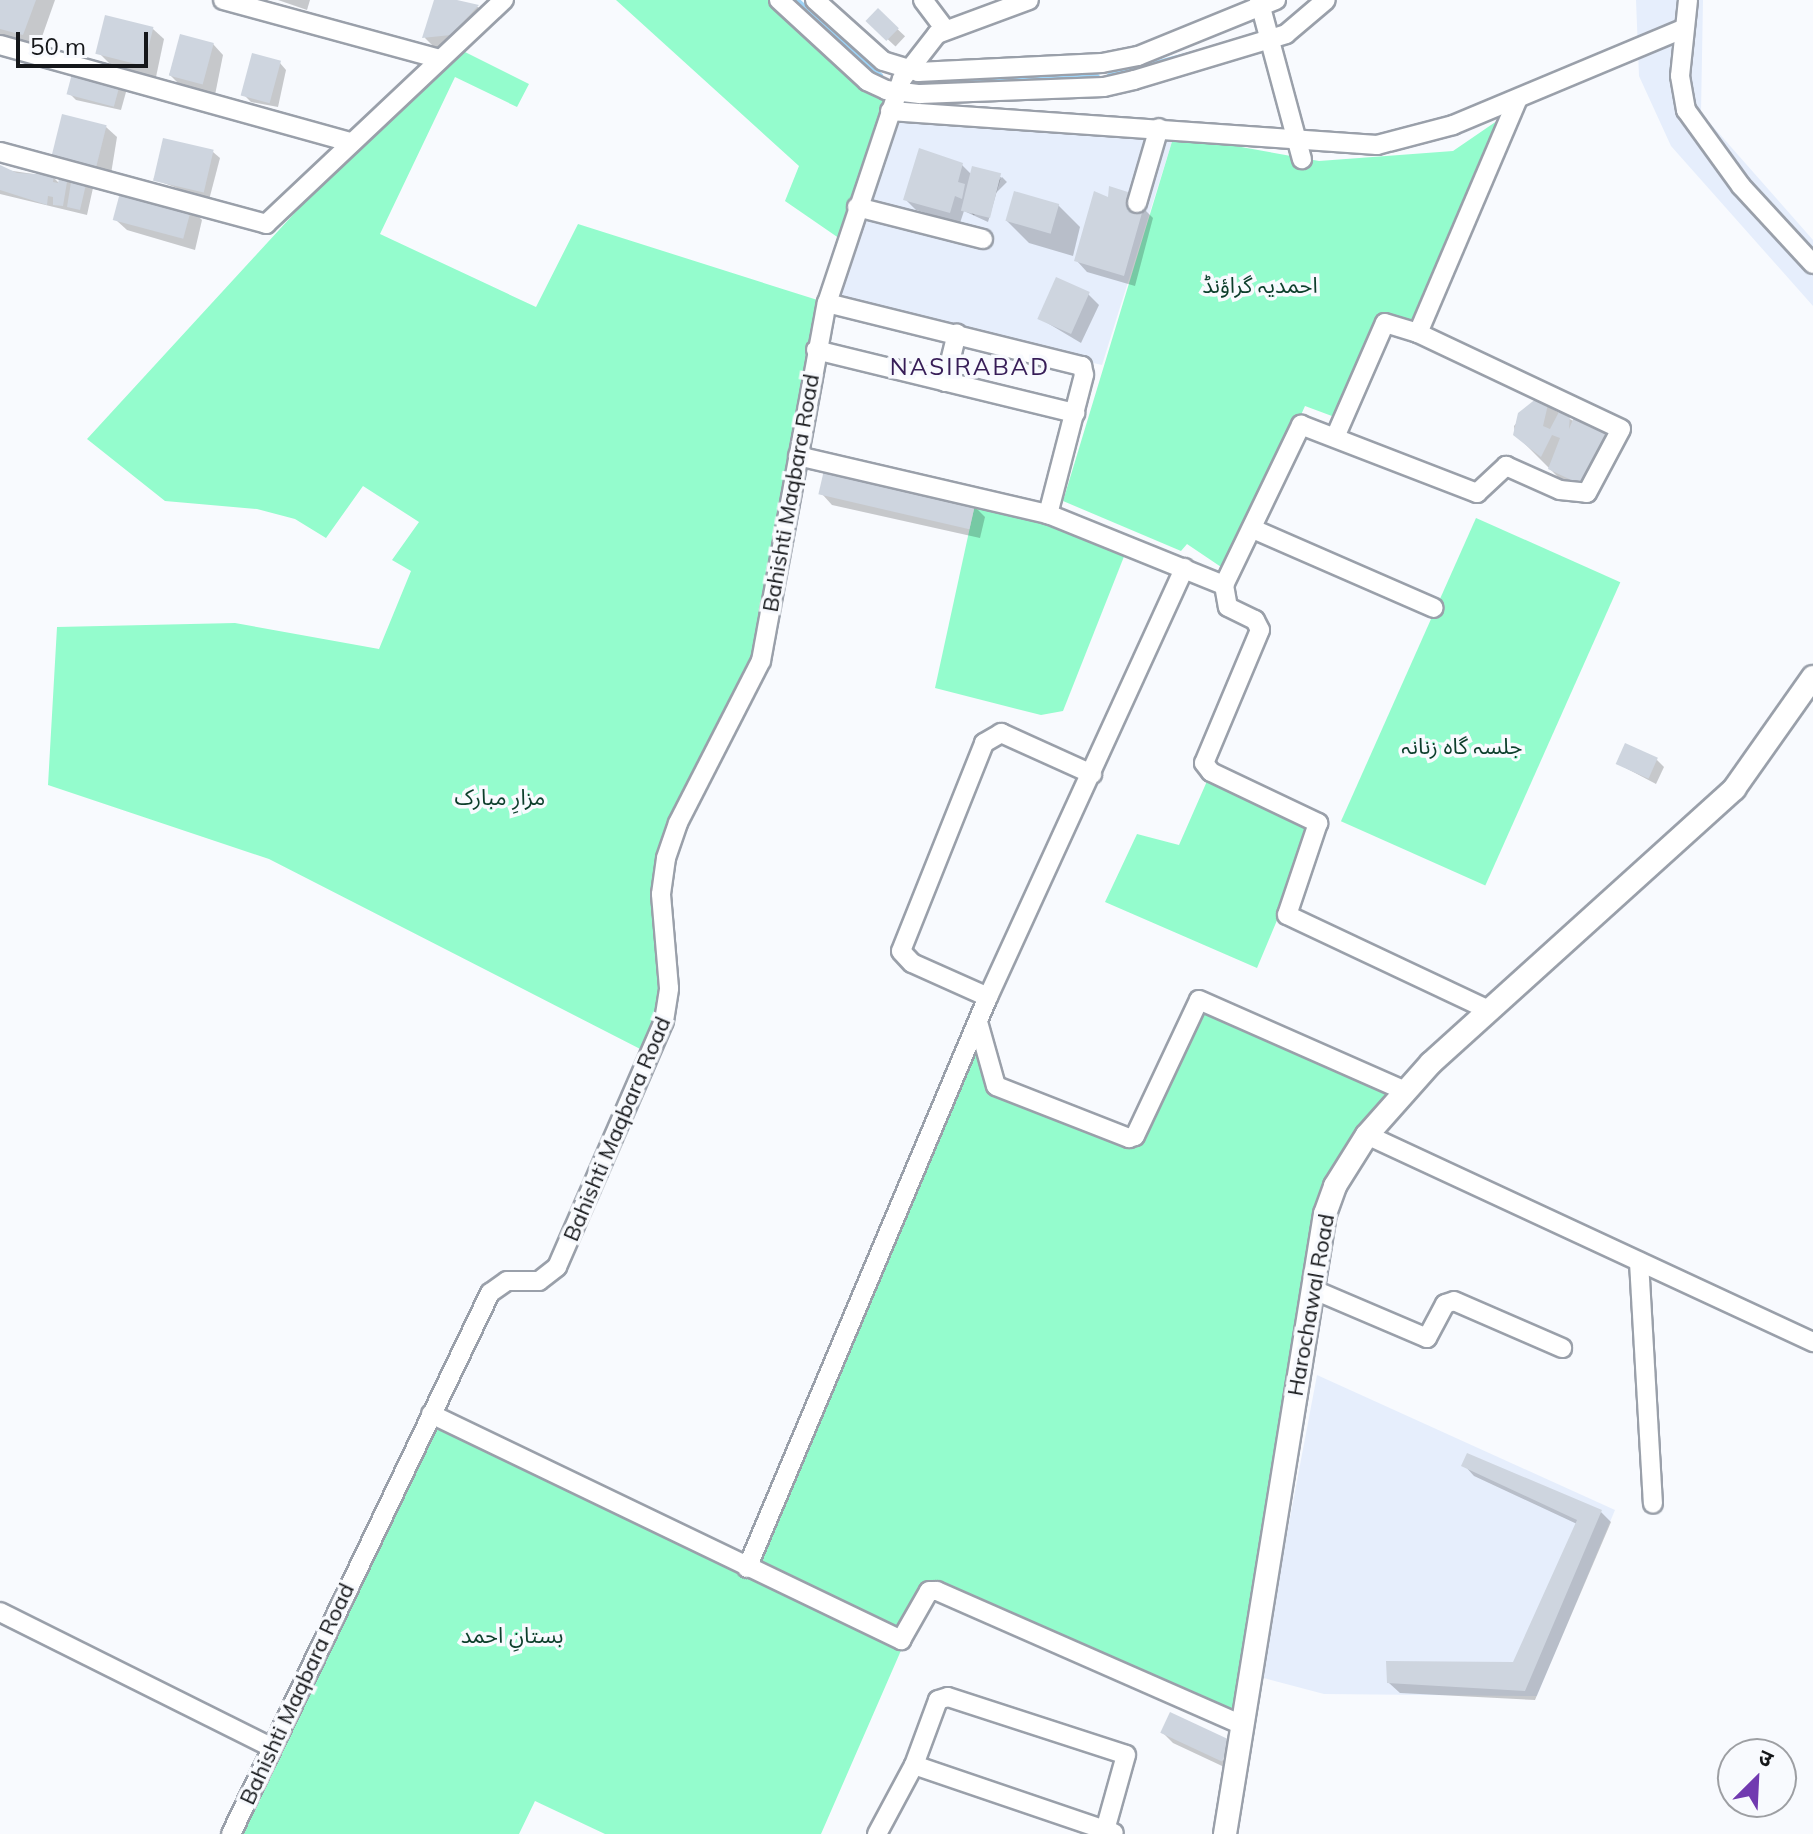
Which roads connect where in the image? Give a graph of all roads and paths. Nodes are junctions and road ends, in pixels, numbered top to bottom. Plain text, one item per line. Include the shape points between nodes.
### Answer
1 (223, 0) edge
2 (504, 0) edge
3 (779, 0) edge
4 (815, 0) edge
5 (923, 0) edge
6 (1029, 0) edge
7 (1326, 0) edge
8 (1688, 0) edge
9 (1266, 3) edge
10 (1683, 29) junction
11 (941, 31) junction
12 (1270, 40) junction
13 (0, 45) edge
14 (437, 58) junction
15 (1102, 63) junction
16 (909, 65) junction
17 (1104, 87) junction
18 (897, 92) junction
19 (1518, 99) junction
20 (890, 111) junction
21 (1159, 128) junction
22 (349, 142) junction
23 (1300, 150) junction
24 (0, 152) edge
25 (1137, 203) dead end
26 (857, 207) junction
27 (983, 239) dead end
28 (1813, 264) edge
29 (827, 303) junction
30 (957, 333) junction
31 (1418, 333) junction
32 (816, 350) junction
33 (945, 382) junction
34 (1075, 413) junction
35 (1336, 435) junction
36 (798, 456) junction
37 (1048, 514) junction
38 (1253, 529) junction
39 (1184, 568) junction
40 (1224, 585) junction
41 (1434, 608) dead end
42 (1813, 677) edge
43 (1092, 774) junction
44 (988, 997) junction
45 (1489, 1010) junction
46 (978, 1022) junction
47 (1403, 1090) junction
48 (1367, 1135) junction
49 (1639, 1262) junction
50 (1312, 1289) junction
51 (1813, 1342) edge
52 (1562, 1348) dead end
53 (431, 1414) junction
54 (1653, 1504) dead end
55 (747, 1568) junction
56 (0, 1612) edge
57 (1242, 1725) junction
58 (271, 1747) junction
59 (914, 1765) junction
60 (1109, 1833) edge
61 (231, 1834) edge
62 (877, 1834) edge
63 (1225, 1834) edge

1 - 14 street
2 - 14 street
3 - 18 street via 867,81
4 - 16 street via 867,50
5 - 11 street
6 - 11 street
7 - 12 street via 1286,34
8 - 10 street
9 - 12 street
9 - 15 street via 1138,56
10 - 19 street
10 - 28 street via 1681,92 1686,110 1741,186
11 - 16 street
12 - 17 street
12 - 23 street
13 - 22 street
14 - 22 street
15 - 16 street
15 - 17 street
16 - 18 street, Bahishti Maqbara Road
17 - 18 street
18 - 20 street, Bahishti Maqbara Road
19 - 23 street via 1453,125 1377,145
19 - 31 street
20 - 21 street
20 - 26 street, Bahishti Maqbara Road
21 - 23 street
21 - 25 street
22 - 24 street via 266,224
26 - 27 street
26 - 29 street, Bahishti Maqbara Road
29 - 30 street
29 - 32 street, Bahishti Maqbara Road
30 - 33 street
30 - 34 street via 1082,366
31 - 35 street via 1385,323
31 - 35 street via 1621,429 1587,493 1560,490 1506,466 1495,470 1483,492 1460,487
32 - 33 street
32 - 36 street, Bahishti Maqbara Road
33 - 34 street
34 - 37 street
35 - 38 street via 1310,425 1296,430
36 - 37 street
36 - 53 street, Bahishti Maqbara Road via 761,661 678,823 666,858 661,894 669,1006 664,1021 557,1267 539,1281 507,1281 490,1293
37 - 39 street
38 - 40 street
38 - 41 street
39 - 40 street
39 - 43 street
40 - 45 street via 1228,607 1255,620 1260,630 1204,763 1211,772 1318,823 1287,915
42 - 45 main road, Harochawal Road via 1753,768 1720,804
43 - 44 street
43 - 44 street via 1001,733 984,743 901,951 912,963
44 - 46 street
45 - 47 main road, Harochawal Road
46 - 47 street via 996,1086 1129,1138 1202,999
46 - 55 street
47 - 48 main road, Harochawal Road
48 - 49 street
48 - 50 main road, Harochawal Road via 1329,1199
49 - 51 street
49 - 54 street
50 - 52 street via 1427,1338 1445,1304 1454,1301
50 - 57 main road, Harochawal Road
53 - 55 street
53 - 58 street, Bahishti Maqbara Road
55 - 57 street via 904,1641 927,1595 937,1591
56 - 58 street
57 - 63 main road, Harochawal Road
58 - 61 street, Bahishti Maqbara Road
59 - 60 street
59 - 60 street via 938,1700 948,1697 1123,1754 1128,1762
59 - 62 street

